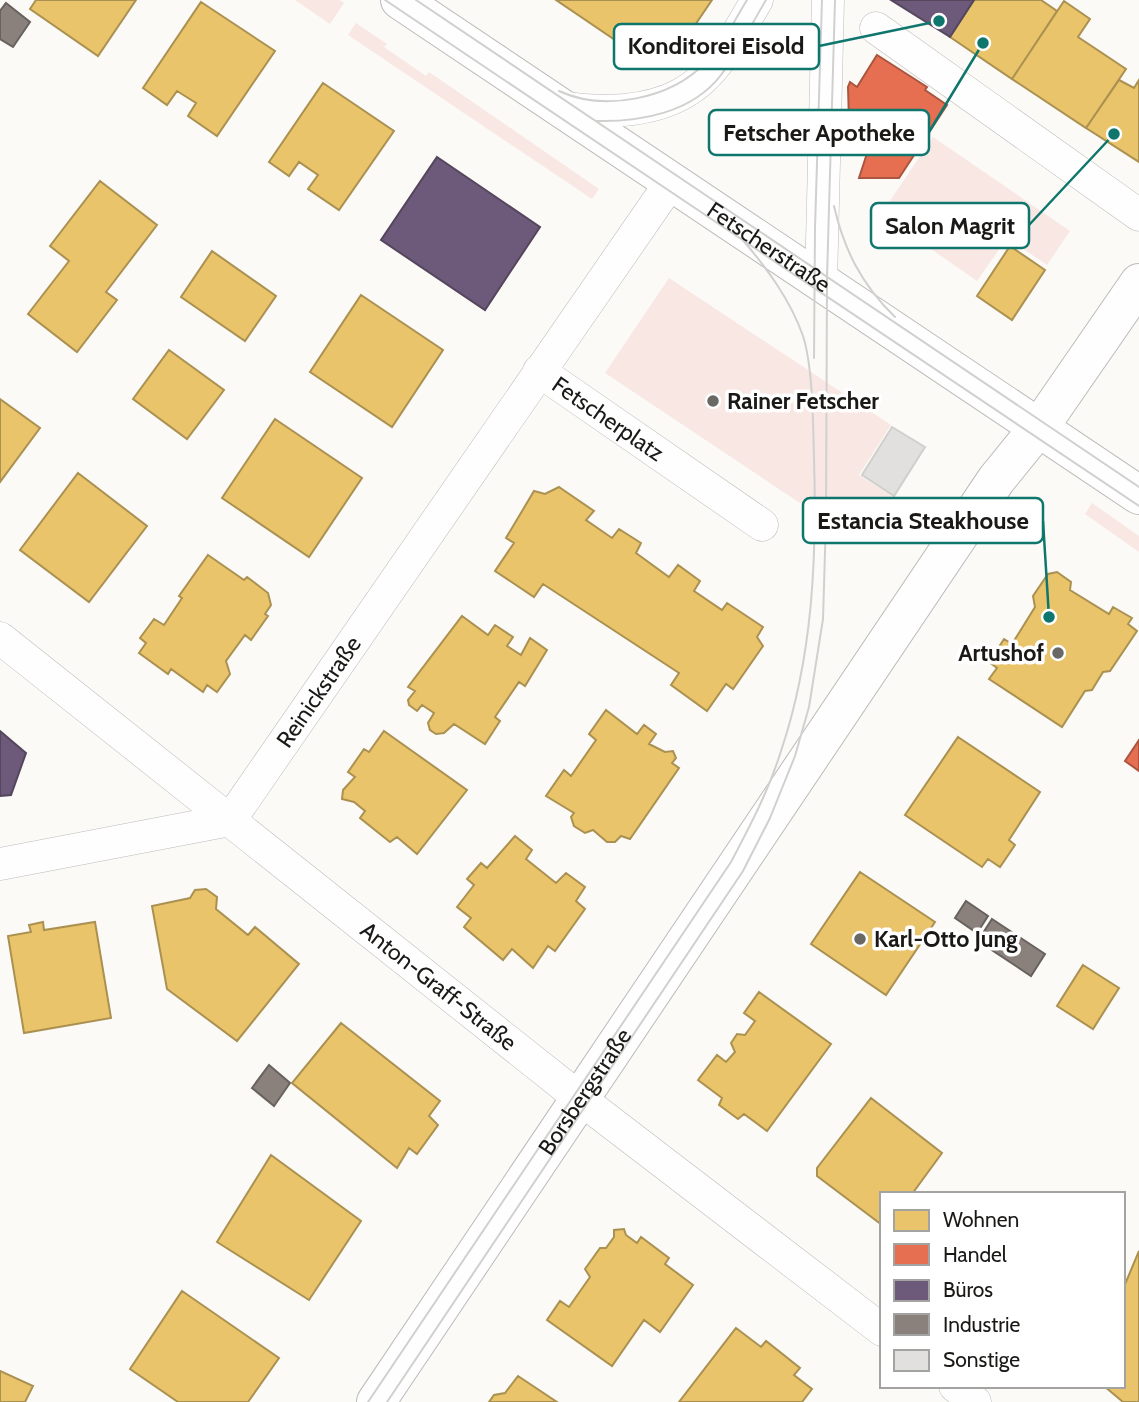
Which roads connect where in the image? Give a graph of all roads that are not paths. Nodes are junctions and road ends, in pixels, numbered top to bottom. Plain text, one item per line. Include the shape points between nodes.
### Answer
1 (400, 0) edge
2 (757, 0) edge
3 (828, 0) edge
4 (876, 28) dead end
5 (560, 107) junction
6 (671, 182) junction
7 (1139, 215) edge
8 (821, 283) junction
9 (1139, 283) edge
10 (539, 371) junction
11 (1038, 429) junction
12 (1139, 495) edge
13 (762, 525) dead end
14 (0, 638) edge
15 (230, 820) junction
16 (0, 864) edge
17 (581, 1099) junction
18 (880, 1328) edge
19 (958, 1388) edge
20 (376, 1402) edge
21 (975, 1402) edge

1 - 5 main road, Fetscherstraße
2 - 5 street via 730,46 688,90 642,108
3 - 8 street
4 - 7 street
5 - 6 main road, Fetscherstraße
6 - 8 main road, Fetscherstraße
6 - 10 street, Fetscherplatz
8 - 11 main road, Fetscherstraße
9 - 11 main road, Borsbergstraße
10 - 13 street, Fetscherplatz
10 - 15 street, Reinickstraße
11 - 12 main road, Fetscherstraße
11 - 17 main road, Borsbergstraße via 996,480
14 - 15 street, Anton-Graff-Straße
15 - 16 street
15 - 17 street, Anton-Graff-Straße
17 - 18 street, Anton-Graff-Straße
17 - 20 main road, Borsbergstraße
19 - 21 street

